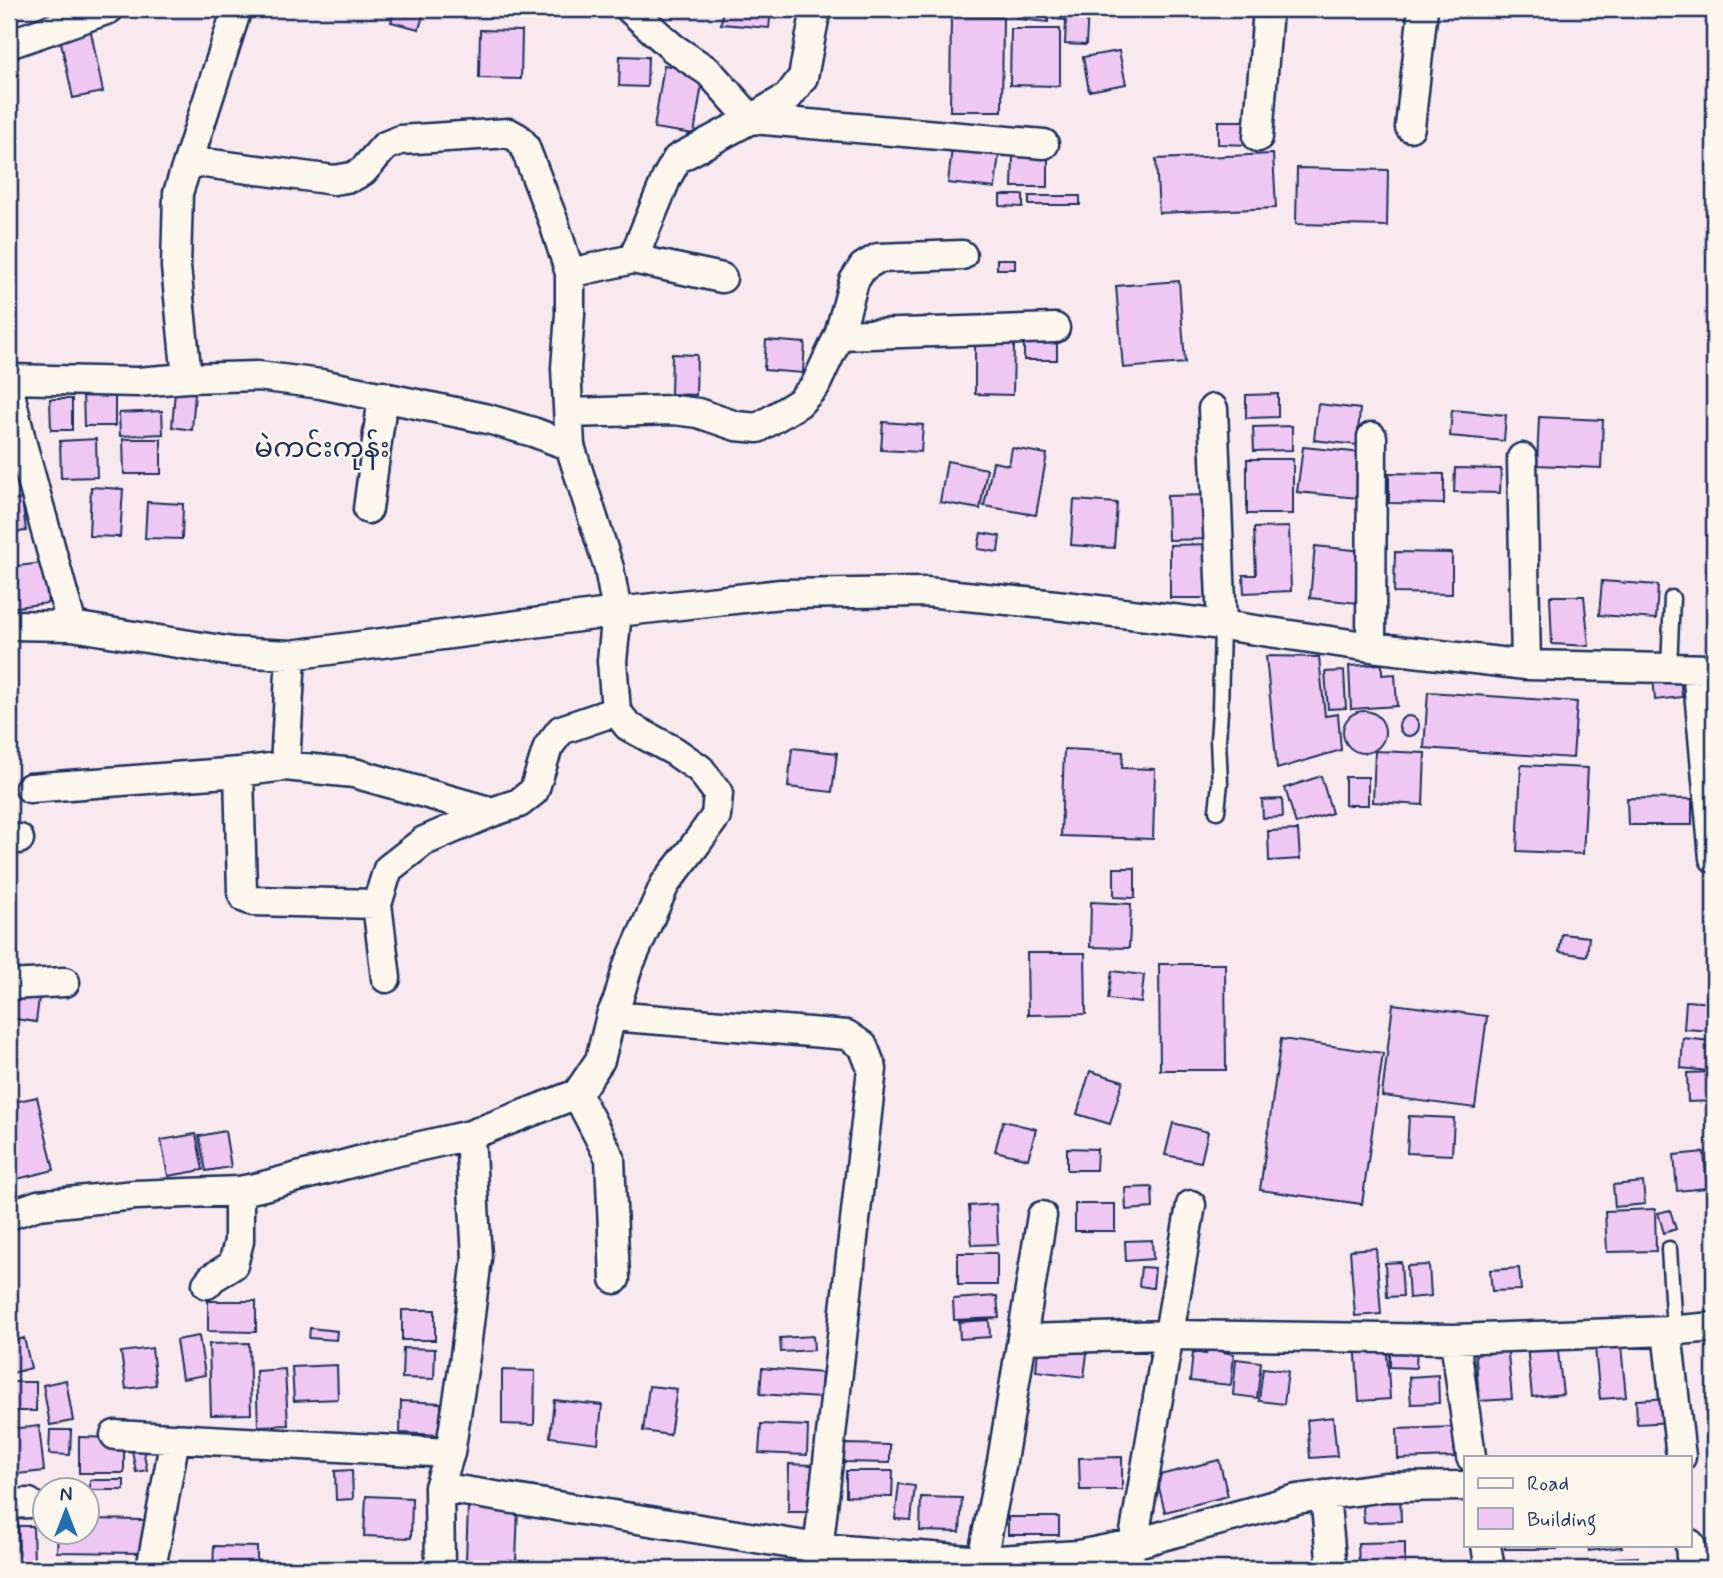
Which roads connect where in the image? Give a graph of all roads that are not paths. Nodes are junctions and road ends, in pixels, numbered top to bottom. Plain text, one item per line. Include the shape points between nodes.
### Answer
1 (109, 9) edge
2 (237, 9) edge
3 (630, 9) edge
4 (816, 9) edge
5 (1269, 9) edge
6 (1423, 9) edge
7 (9, 44) edge
8 (751, 119) junction
9 (1410, 127) dead end
10 (1258, 137) dead end
11 (1044, 144) dead end
12 (189, 161) junction
13 (962, 255) dead end
14 (633, 259) junction
15 (570, 273) junction
16 (722, 278) dead end
17 (1055, 328) dead end
18 (839, 335) junction
19 (187, 377) junction
20 (9, 379) edge
21 (9, 389) edge
22 (383, 396) junction
23 (1213, 409) dead end
24 (569, 412) junction
25 (1372, 437) dead end
26 (570, 446) junction
27 (1522, 458) dead end
28 (368, 509) dead end
29 (1672, 598) dead end
30 (617, 612) junction
31 (9, 625) edge
32 (1222, 625) junction
33 (72, 626) junction
34 (1371, 647) junction
35 (292, 655) junction
36 (1526, 665) junction
37 (1669, 668) junction
38 (1705, 669) edge
39 (616, 710) junction
40 (285, 766) junction
41 (239, 772) junction
42 (30, 788) dead end
43 (1217, 811) dead end
44 (492, 812) junction
45 (1714, 858) edge
46 (377, 904) junction
47 (386, 978) dead end
48 (65, 982) dead end
49 (9, 985) edge
50 (614, 1008) junction
51 (577, 1094) junction
52 (470, 1135) junction
53 (239, 1191) junction
54 (1191, 1205) dead end
55 (9, 1215) edge
56 (1042, 1216) dead end
57 (1669, 1249) dead end
58 (615, 1279) dead end
59 (207, 1284) dead end
60 (1714, 1327) edge
61 (1670, 1330) junction
62 (1169, 1335) junction
63 (1023, 1339) junction
64 (1455, 1339) junction
65 (115, 1435) dead end
66 (175, 1438) junction
67 (450, 1452) junction
68 (1471, 1456) edge
69 (1681, 1456) edge
70 (1464, 1486) edge
71 (439, 1487) junction
72 (1325, 1495) junction
73 (1486, 1546) edge
74 (1690, 1546) edge
75 (1129, 1557) edge
76 (817, 1558) edge
77 (981, 1565) edge
78 (151, 1569) edge
79 (440, 1569) edge
80 (1332, 1569) edge
81 (1490, 1569) edge
82 (1692, 1569) edge

1 - 7 street
2 - 12 street
3 - 8 street via 673,48 709,72
4 - 8 street via 803,77 788,97
5 - 10 street
6 - 9 street
8 - 11 street
8 - 14 street via 677,159
12 - 15 street via 334,180 363,171 385,146 400,140 509,133 524,145
12 - 19 street via 178,193 176,267
13 - 18 street via 878,258 863,267 854,281
14 - 15 street
14 - 16 street
15 - 24 street
17 - 18 street
18 - 24 street via 815,386 799,403 758,428 736,426 698,412
19 - 20 street via 138,383
19 - 22 street via 258,376
21 - 33 street
22 - 26 street via 488,419
22 - 28 street
23 - 32 street
24 - 26 street
25 - 34 street
26 - 30 street via 609,568
27 - 36 street
29 - 37 lane
30 - 32 street via 781,594 926,592
30 - 35 street
30 - 39 street via 612,661
31 - 33 street
32 - 34 street
32 - 43 lane
33 - 35 street via 233,652
34 - 36 street
35 - 40 street
36 - 37 street
37 - 38 street
38 - 45 street
39 - 44 street via 561,730 548,747 534,791 519,803
39 - 50 street via 628,726 700,769 718,793 716,816 665,884
40 - 41 street
40 - 44 street via 354,773
41 - 42 street
41 - 46 street via 245,898
44 - 46 street via 408,852 388,869
46 - 47 street
48 - 49 street
50 - 51 street via 600,1060
50 - 76 street via 847,1035 863,1046 872,1069
51 - 52 street
51 - 58 street via 610,1158
52 - 53 street
52 - 67 street via 477,1258
53 - 55 street via 121,1196 38,1205
53 - 59 street via 239,1241 233,1265
54 - 62 street
56 - 63 street
57 - 61 lane
60 - 61 street
61 - 64 street
61 - 69 street
62 - 63 street
62 - 64 street
62 - 75 street
63 - 77 street
64 - 68 street
65 - 66 street
66 - 67 street
66 - 78 street
67 - 71 street
70 - 72 street via 1385,1487
71 - 76 street
71 - 79 street
72 - 75 street via 1297,1499
72 - 80 street
73 - 81 street
74 - 82 street
75 - 77 street via 1079,1555
76 - 77 street

